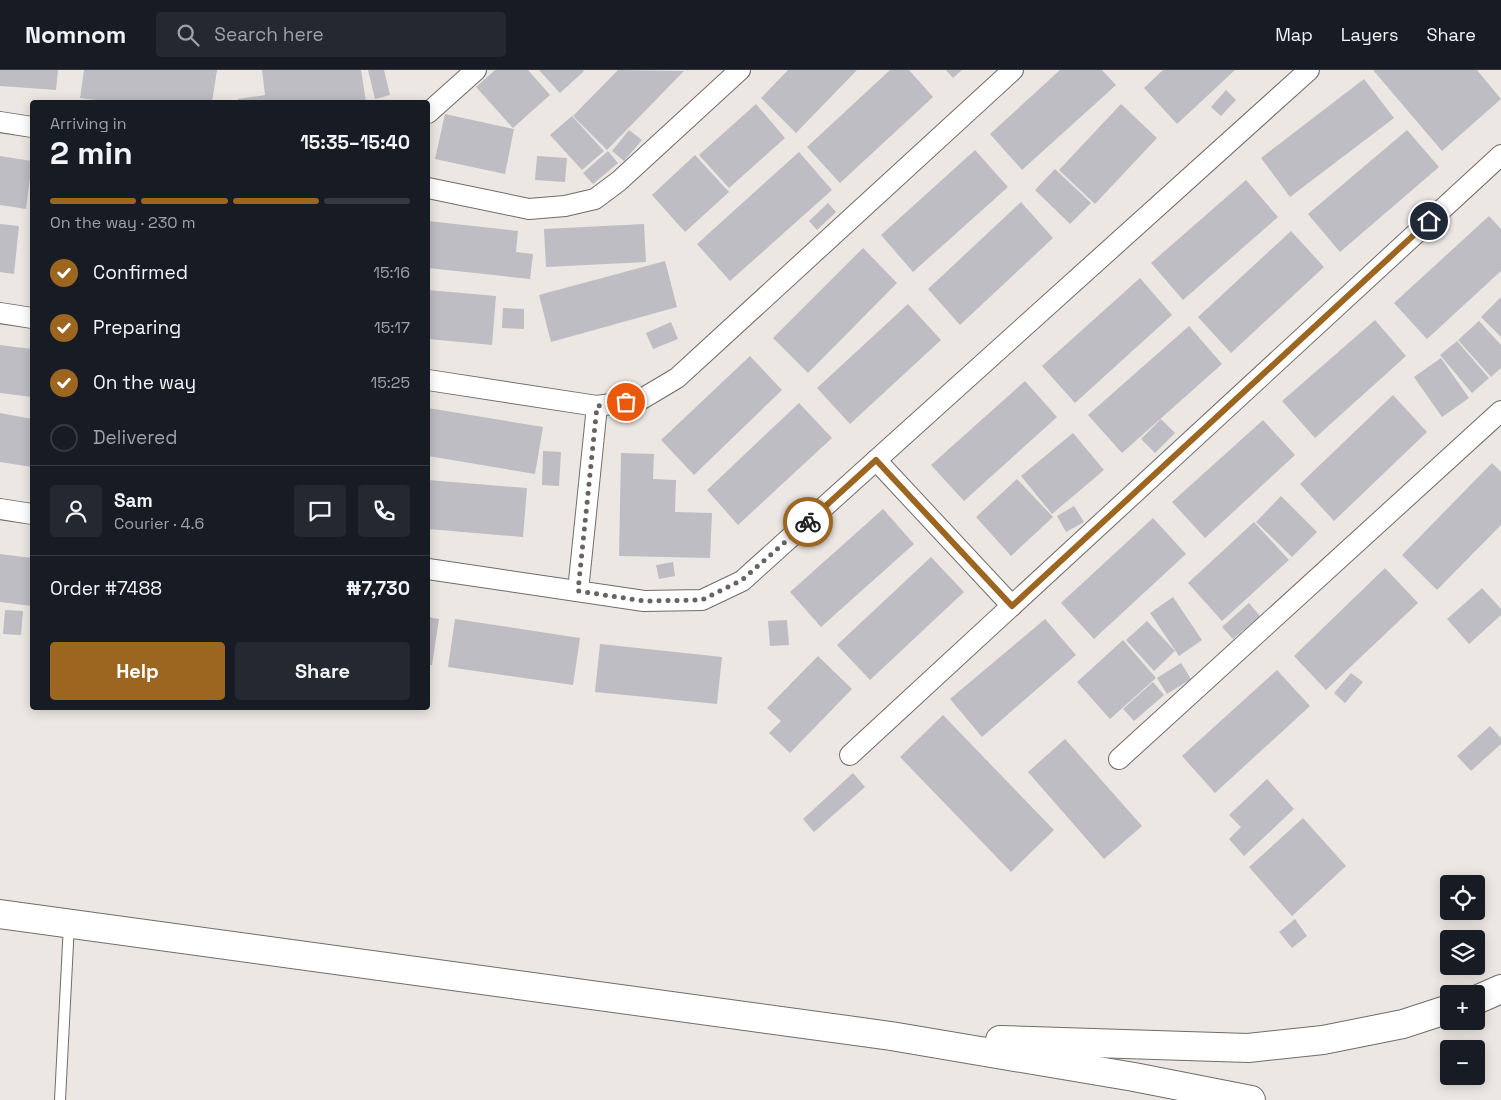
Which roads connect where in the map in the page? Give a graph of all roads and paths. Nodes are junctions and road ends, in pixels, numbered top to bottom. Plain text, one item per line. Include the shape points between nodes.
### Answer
1 (476, 70) edge
2 (740, 70) edge
3 (1013, 70) edge
4 (1309, 70) edge
5 (430, 111) edge
6 (0, 122) edge
7 (30, 127) edge
8 (1501, 155) edge
9 (430, 188) edge
10 (0, 313) edge
11 (30, 318) edge
12 (430, 380) edge
13 (597, 406) junction
14 (1501, 411) edge
15 (876, 460) junction
16 (0, 509) edge
17 (30, 514) edge
18 (430, 570) edge
19 (578, 591) junction
20 (1012, 606) junction
21 (850, 755) dead end
22 (1119, 759) dead end
23 (0, 914) edge
24 (69, 923) junction
25 (1501, 990) edge
26 (1485, 996) edge
27 (1440, 1012) edge
28 (892, 1036) junction
29 (60, 1100) edge
30 (1251, 1100) edge

1 - 5 street
2 - 9 street via 619,181 595,199 529,209
3 - 13 street via 677,378 640,400
4 - 15 street
6 - 7 street
8 - 20 street
10 - 11 street
12 - 13 street
13 - 19 street
14 - 22 street
15 - 19 street via 742,580 702,600 644,601
15 - 20 street
16 - 17 street
18 - 19 street
20 - 21 street
23 - 24 main road
24 - 28 main road
24 - 29 lane
25 - 26 main road
27 - 28 main road via 1402,1024 1323,1040 1248,1048
28 - 30 main road

